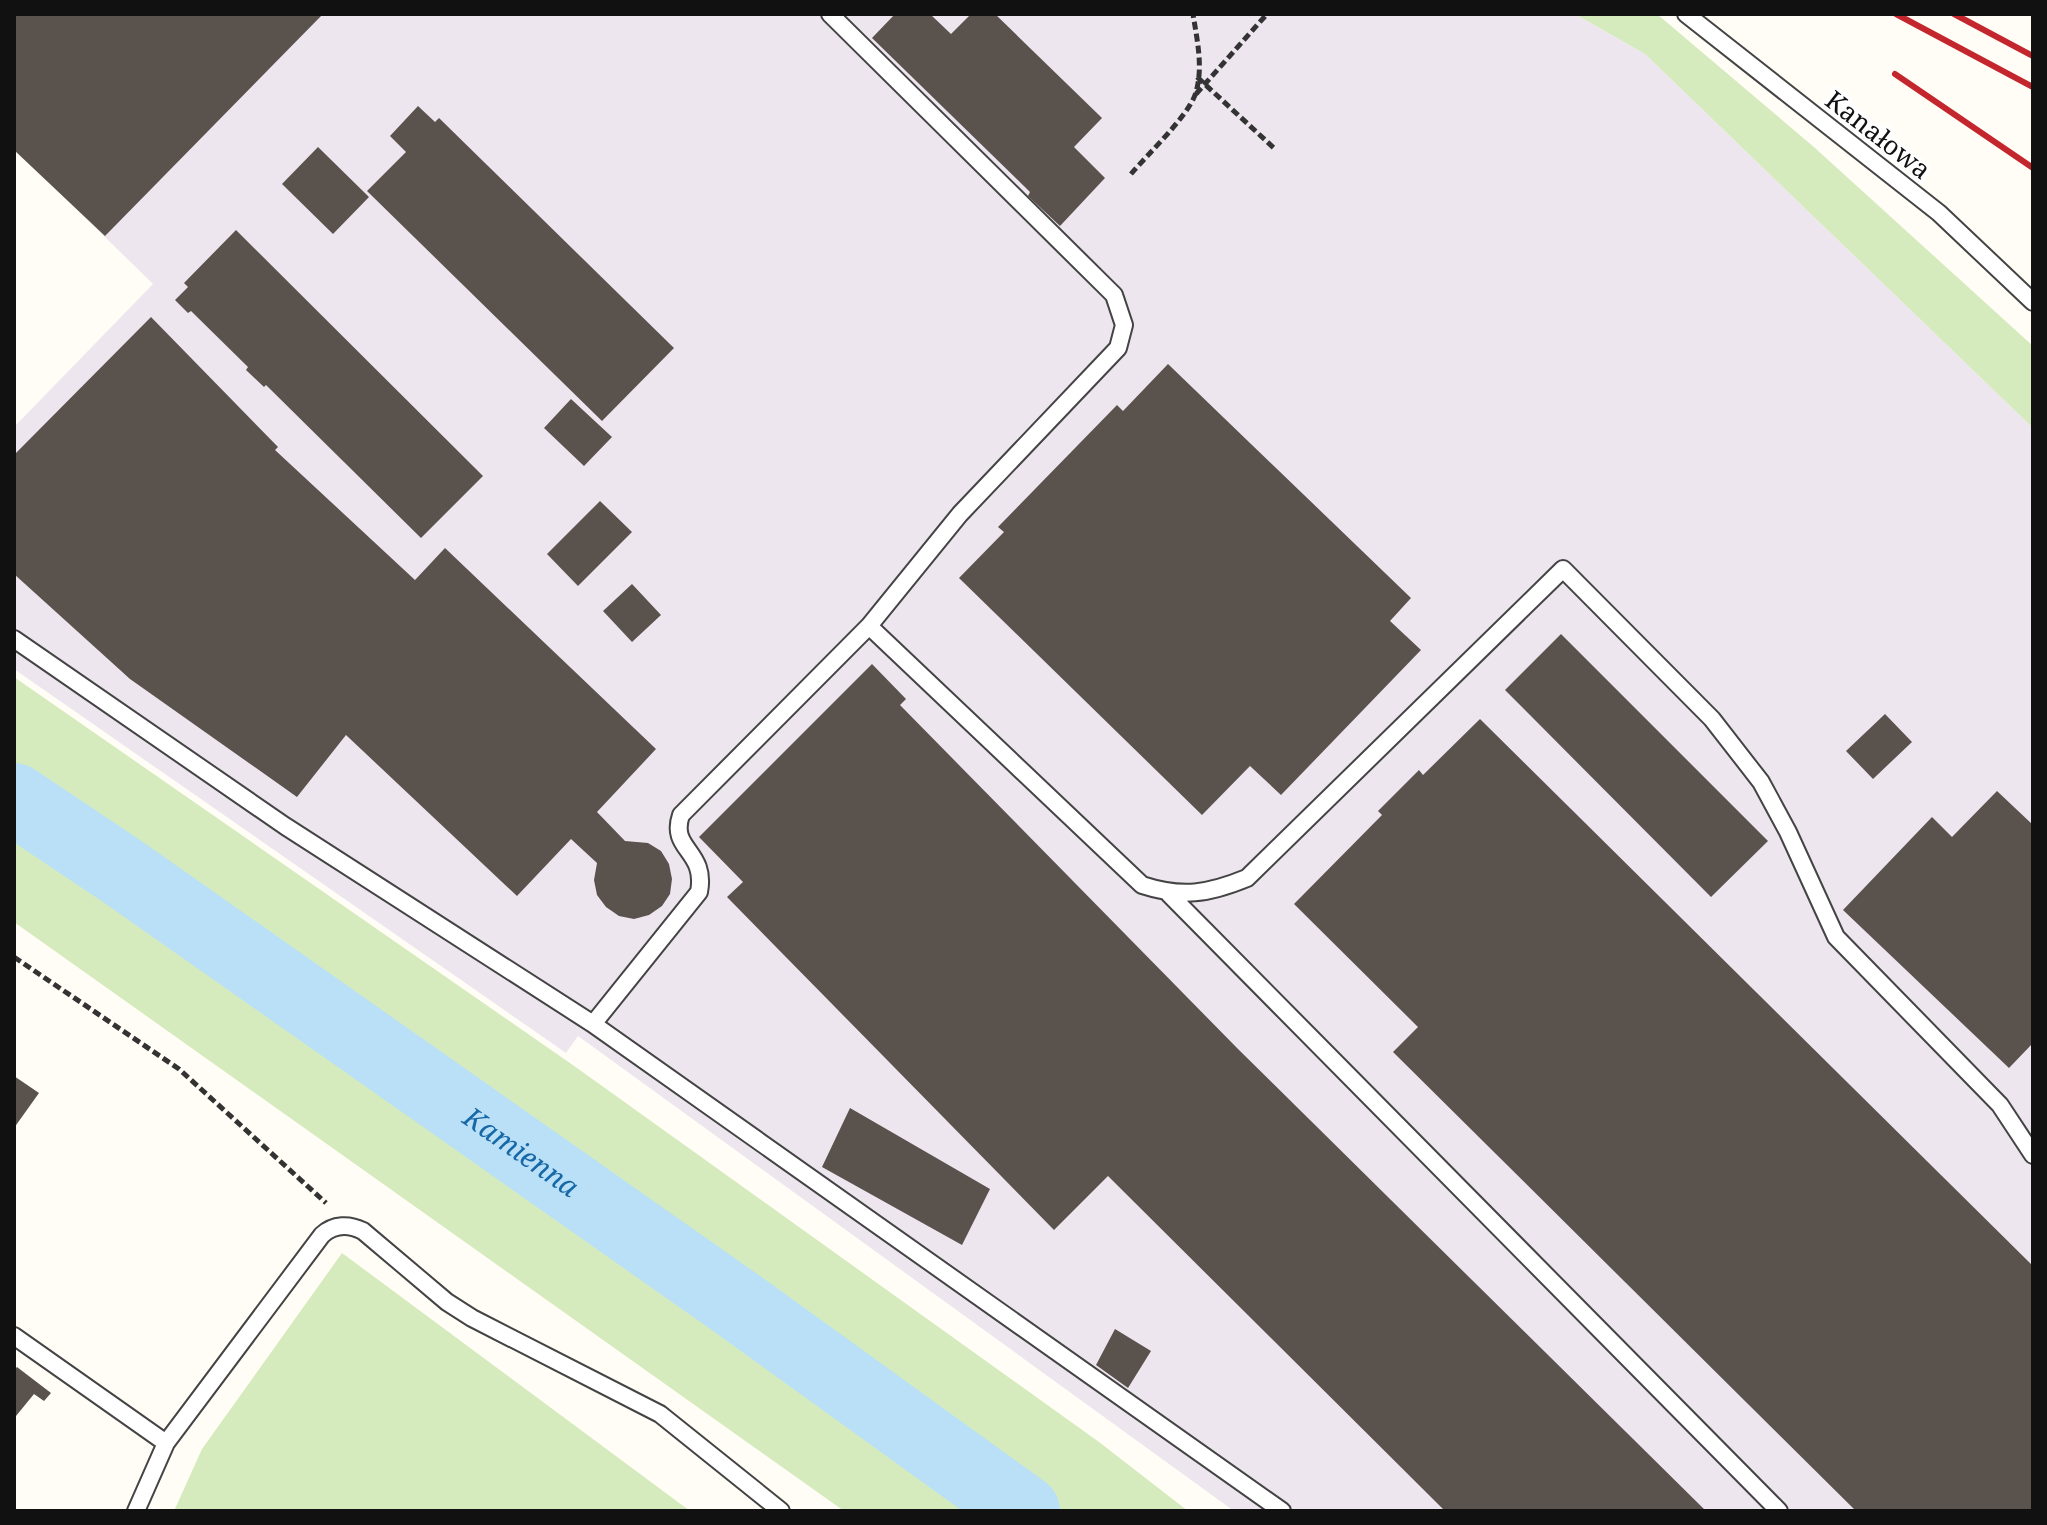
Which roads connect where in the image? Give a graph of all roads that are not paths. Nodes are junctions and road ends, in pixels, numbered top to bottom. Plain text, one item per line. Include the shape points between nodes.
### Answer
1 (830, 14) edge
2 (1686, 14) edge
3 (2033, 302) edge
4 (869, 626) junction
5 (14, 639) edge
6 (1169, 894) junction
7 (593, 1024) junction
8 (2033, 1155) edge
9 (14, 1336) edge
10 (166, 1443) junction
11 (136, 1511) edge
12 (781, 1511) edge
13 (1282, 1511) edge
14 (1779, 1511) edge

1 - 4 lane via 1114,295 1124,325 1118,348 960,514
2 - 3 lane, Kanałowa via 1939,213
4 - 6 lane via 1142,885
4 - 7 lane via 681,815 679,838 697,861 702,876 699,892
5 - 7 lane via 285,826
6 - 8 lane via 1199,893 1247,878 1563,569 1712,719 1761,782 1836,937 2000,1105
6 - 14 lane
7 - 13 lane
9 - 10 lane
10 - 11 lane
10 - 12 lane via 322,1235 349,1226 363,1231 472,1318 660,1414

